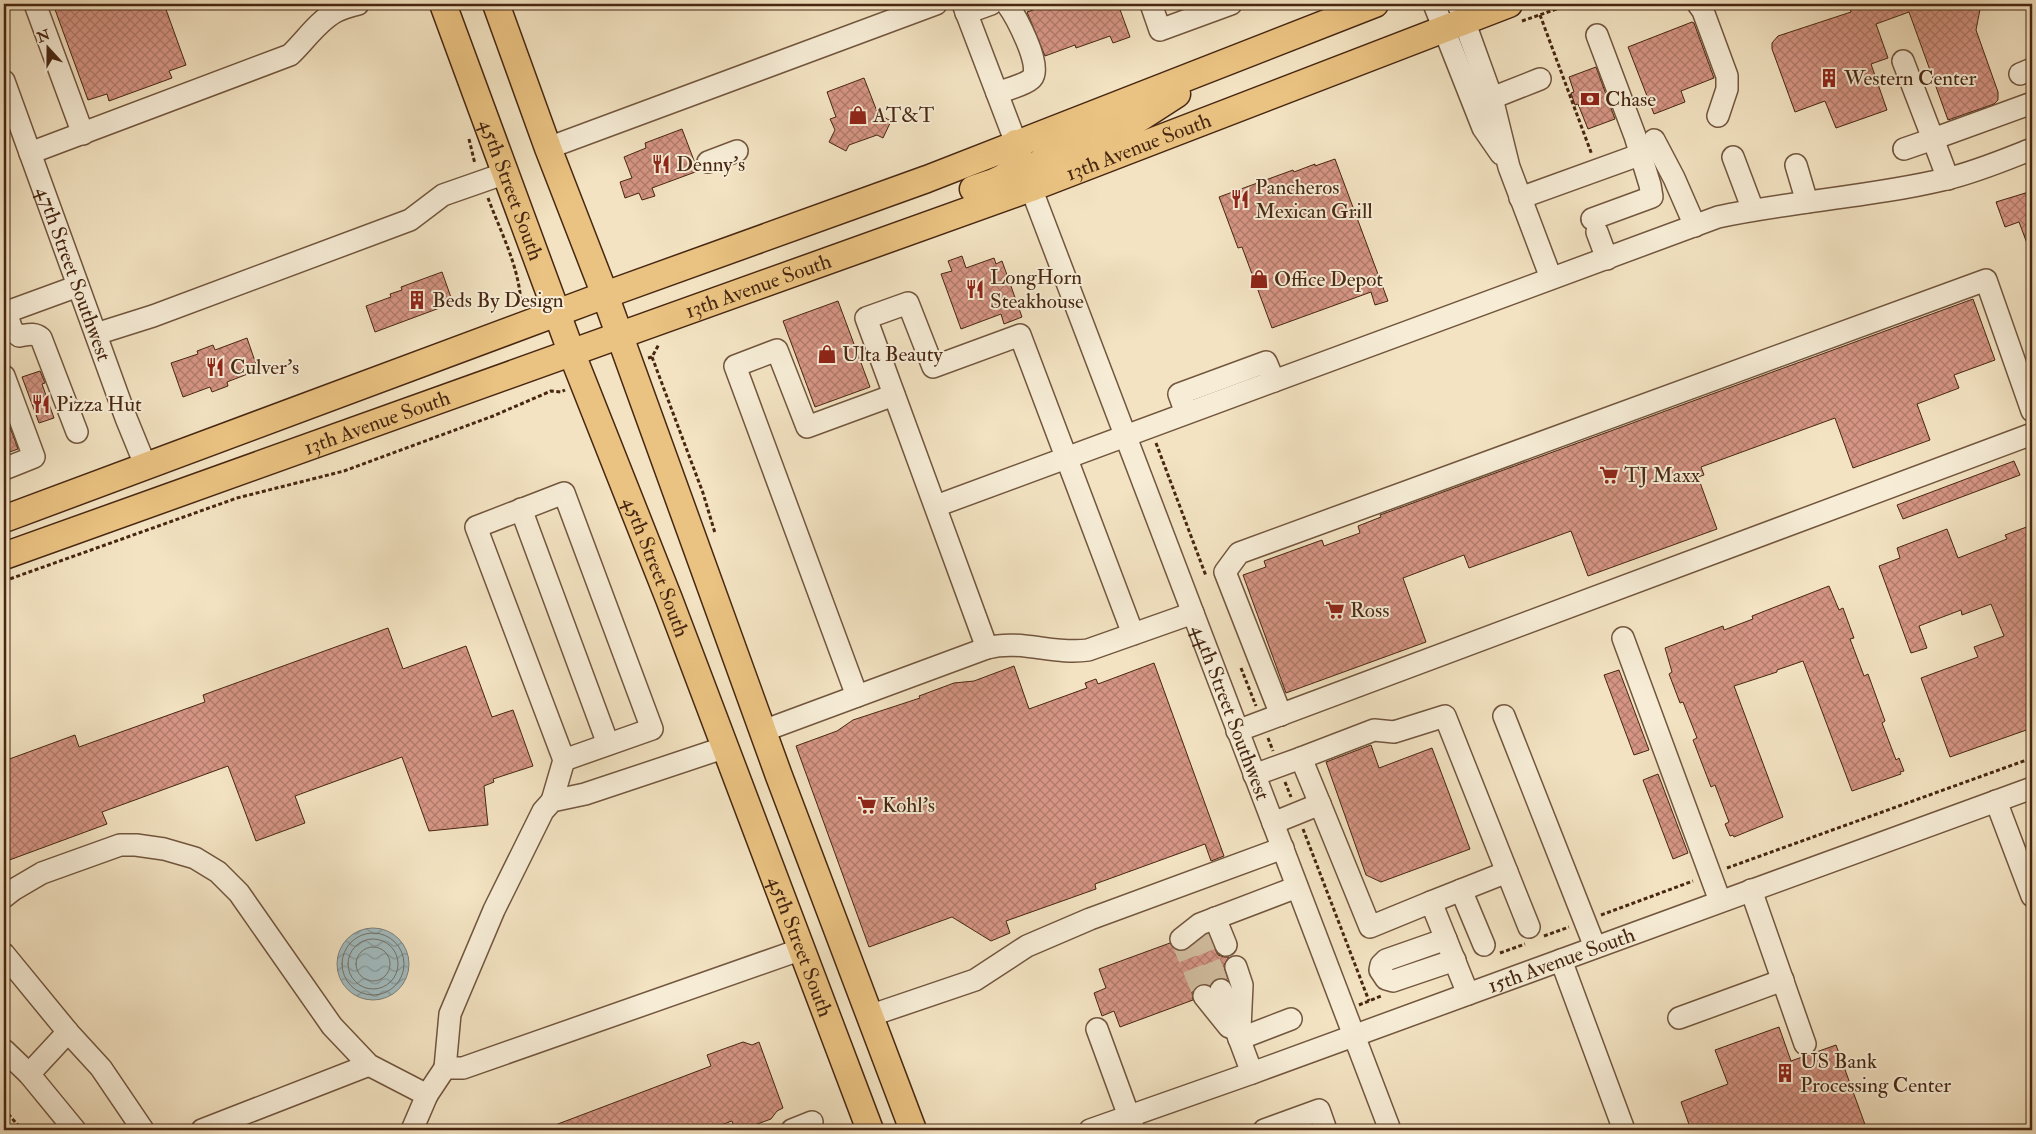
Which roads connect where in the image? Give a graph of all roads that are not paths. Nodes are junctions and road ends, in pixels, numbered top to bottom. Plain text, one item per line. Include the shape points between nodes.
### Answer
1 (35, 4) edge
2 (358, 4) edge
3 (443, 4) edge
4 (477, 4) edge
5 (496, 4) edge
6 (936, 4) edge
7 (991, 4) edge
8 (1007, 4) edge
9 (1151, 4) edge
10 (1232, 4) edge
11 (1375, 4) edge
12 (1434, 4) edge
13 (1698, 4) edge
14 (964, 8) edge
15 (1208, 8) edge
16 (1512, 14) edge
17 (1455, 17) edge
18 (1597, 35) dead end
19 (1903, 61) dead end
20 (1219, 66) junction
21 (1540, 79) dead end
22 (4, 81) edge
23 (997, 93) junction
24 (1492, 98) junction
25 (2032, 103) edge
26 (1718, 116) dead end
27 (83, 134) junction
28 (1933, 139) junction
29 (1654, 140) dead end
30 (1016, 143) junction
31 (548, 148) junction
32 (1904, 149) dead end
33 (2032, 149) edge
34 (737, 151) dead end
35 (30, 153) junction
36 (1639, 155) junction
37 (1733, 157) dead end
38 (708, 162) dead end
39 (1796, 165) dead end
40 (1510, 167) junction
41 (506, 173) junction
42 (1948, 179) junction
43 (1031, 188) junction
44 (1520, 198) junction
45 (1807, 202) junction
46 (1753, 210) junction
47 (1694, 226) junction
48 (1607, 258) junction
49 (829, 260) junction
50 (1551, 278) junction
51 (78, 286) junction
52 (605, 295) junction
53 (5, 312) edge
54 (558, 313) junction
55 (96, 334) junction
56 (619, 336) junction
57 (572, 354) junction
58 (4, 376) edge
59 (894, 395) junction
60 (2032, 411) edge
61 (77, 432) dead end
62 (2032, 434) edge
63 (1125, 436) junction
64 (1065, 458) junction
65 (146, 467) junction
66 (4, 468) edge
67 (936, 506) junction
68 (521, 509) junction
69 (4, 519) edge
70 (644, 536) junction
71 (4, 547) edge
72 (4, 556) edge
73 (1193, 613) junction
74 (1134, 634) junction
75 (1623, 638) dead end
76 (987, 648) junction
77 (857, 696) junction
78 (1281, 715) junction
79 (1504, 716) dead end
80 (763, 731) junction
81 (1237, 731) junction
82 (608, 744) junction
83 (726, 747) junction
84 (1301, 758) junction
85 (564, 760) junction
86 (1254, 775) junction
87 (2032, 788) edge
88 (552, 801) junction
89 (1996, 801) junction
90 (1320, 804) junction
91 (1273, 823) junction
92 (1283, 848) junction
93 (1507, 872) junction
94 (1297, 887) junction
95 (1461, 890) junction
96 (1751, 890) junction
97 (2032, 896) edge
98 (4, 897) edge
99 (1720, 901) junction
100 (1431, 902) junction
101 (835, 926) junction
102 (1529, 927) dead end
103 (1446, 939) junction
104 (1226, 945) dead end
105 (1484, 945) dead end
106 (1595, 947) junction
107 (802, 949) junction
108 (4, 954) edge
109 (1455, 960) junction
110 (1561, 960) junction
111 (1236, 967) dead end
112 (1783, 980) junction
113 (1213, 993) tunnel mouth
114 (1468, 994) junction
115 (869, 1016) junction
116 (1679, 1018) dead end
117 (1291, 1019) dead end
118 (1097, 1029) dead end
119 (68, 1032) junction
120 (1354, 1035) junction
121 (1239, 1039) junction
122 (879, 1043) junction
123 (1805, 1044) dead end
124 (4, 1050) edge
125 (369, 1065) junction
126 (445, 1068) junction
127 (1252, 1073) junction
128 (29, 1074) junction
129 (427, 1095) junction
130 (812, 1122) dead end
131 (1131, 1123) edge
132 (75, 1130) edge
133 (143, 1130) edge
134 (202, 1130) edge
135 (412, 1130) edge
136 (792, 1130) edge
137 (870, 1130) edge
138 (913, 1130) edge
139 (1090, 1130) edge
140 (1264, 1130) edge
141 (1326, 1130) edge
142 (1390, 1130) edge
143 (1624, 1130) edge

1 - 27 street
2 - 27 street via 326,18 290,55
3 - 41 main road, 45th Street South
4 - 31 main road via 523,106
5 - 31 main road, 45th Street South
6 - 31 street
7 - 14 street
8 - 23 street via 1014,13 1036,72 1032,79
9 - 15 street via 1160,30
10 - 15 street
11 - 20 main road, 13th Avenue South
12 - 17 street
13 - 26 street via 1727,76 1727,88
14 - 23 street
16 - 17 main road, 13th Avenue South
17 - 24 street
17 - 40 street via 1482,128
17 - 43 main road, 13th Avenue South
18 - 36 street
19 - 28 street
20 - 30 main road, 13th Avenue South
20 - 43 main road via 1129,125 1044,159 1034,169
21 - 24 street
22 - 35 street, 47th Street Southwest
23 - 30 street
24 - 40 street
25 - 28 street
27 - 35 street
28 - 32 street
28 - 42 street
29 - 47 street
30 - 49 main road via 1020,160 1007,177 907,214
30 - 52 main road, 13th Avenue South via 927,179
31 - 52 main road, 45th Street South
33 - 42 street
34 - 38 street
35 - 51 street, 47th Street Southwest
36 - 44 street
36 - 48 street via 1652,197 1595,225
37 - 46 street
39 - 45 street
40 - 44 street
41 - 54 main road, 45th Street South
41 - 55 street via 443,195 410,220 153,316
42 - 45 street
43 - 49 main road, 13th Avenue South
43 - 63 street, 44th Street Southwest
44 - 50 street
45 - 46 street
46 - 47 street
47 - 48 street
48 - 50 street
49 - 56 main road, 13th Avenue South
50 - 63 street
51 - 53 street
51 - 55 street, 47th Street Southwest
52 - 54 main road, 13th Avenue South
52 - 56 main road, 45th Street South
53 - 61 street via 14,334 41,338
54 - 57 main road, 45th Street South
54 - 65 main road, 13th Avenue South
55 - 65 street, 47th Street Southwest
56 - 57 main road, 13th Avenue South
56 - 80 main road, 45th Street South via 641,361
57 - 70 main road, 45th Street South
57 - 72 main road, 13th Avenue South
58 - 66 street via 34,457
59 - 64 street via 866,318 908,303 933,367 1020,335
59 - 67 street
59 - 77 street via 807,427 777,350 735,366
60 - 78 street via 1986,280 1239,553 1225,572
62 - 78 street
63 - 64 street
63 - 73 street, 44th Street Southwest
64 - 67 street
64 - 74 street
65 - 69 main road, 13th Avenue South
65 - 71 main road via 149,477 146,487 131,496
67 - 76 street
68 - 82 street
68 - 82 street via 564,493 652,729
68 - 85 street via 476,526
70 - 80 main road via 685,608 731,722 752,734
70 - 83 main road, 45th Street South
73 - 74 street
73 - 81 street, 44th Street Southwest
74 - 76 street via 1075,652 1015,645
75 - 99 street
76 - 77 street
77 - 80 street
78 - 81 street
79 - 106 street
80 - 101 main road, 45th Street South
81 - 86 street, 44th Street Southwest
82 - 85 street
83 - 88 street via 585,794
83 - 101 main road via 737,745 751,752 761,763 815,906
83 - 107 main road, 45th Street South
84 - 86 street
84 - 90 street
84 - 93 street via 1374,730 1394,732 1445,716
85 - 88 street
86 - 91 street, 44th Street Southwest
87 - 89 street, 15th Avenue South
88 - 126 street via 543,811 494,910 450,1014
89 - 96 street, 15th Avenue South
89 - 97 street
90 - 91 street
90 - 100 street via 1370,927
91 - 92 street, 44th Street Southwest
92 - 94 street, 44th Street Southwest
92 - 115 street via 1090,919 1027,946 975,980
93 - 95 street
93 - 102 street
94 - 104 street via 1198,928
94 - 120 street, 44th Street Southwest
95 - 100 street
95 - 105 street
96 - 99 street, 15th Avenue South
96 - 112 street
98 - 125 street via 42,873 120,845 164,849 196,858 218,872 239,893 332,1026
99 - 106 street, 15th Avenue South
100 - 103 street
101 - 115 main road, 45th Street South
103 - 109 street
103 - 109 street via 1386,960 1380,970 1386,979 1393,981
106 - 110 street, 15th Avenue South
107 - 122 main road via 814,944 826,947 834,959 852,1008 865,1030
107 - 126 street via 463,1068
107 - 137 main road, 45th Street South
108 - 119 street
109 - 114 street
110 - 114 street, 15th Avenue South
110 - 143 street
111 - 121 street via 1242,985
112 - 116 street
112 - 123 street
113 - 121 street
114 - 120 street, 15th Avenue South
115 - 122 main road, 45th Street South
117 - 121 street
118 - 131 street
119 - 128 street
119 - 133 street via 100,1068
120 - 127 street, 15th Avenue South
120 - 142 street, 44th Street Southwest
121 - 127 street
122 - 138 main road, 45th Street South
124 - 128 street
125 - 129 street
125 - 134 street
126 - 129 street
127 - 131 street, 15th Avenue South
128 - 132 street
129 - 135 street
130 - 136 street
131 - 139 street, 15th Avenue South
140 - 141 street via 1319,1110

